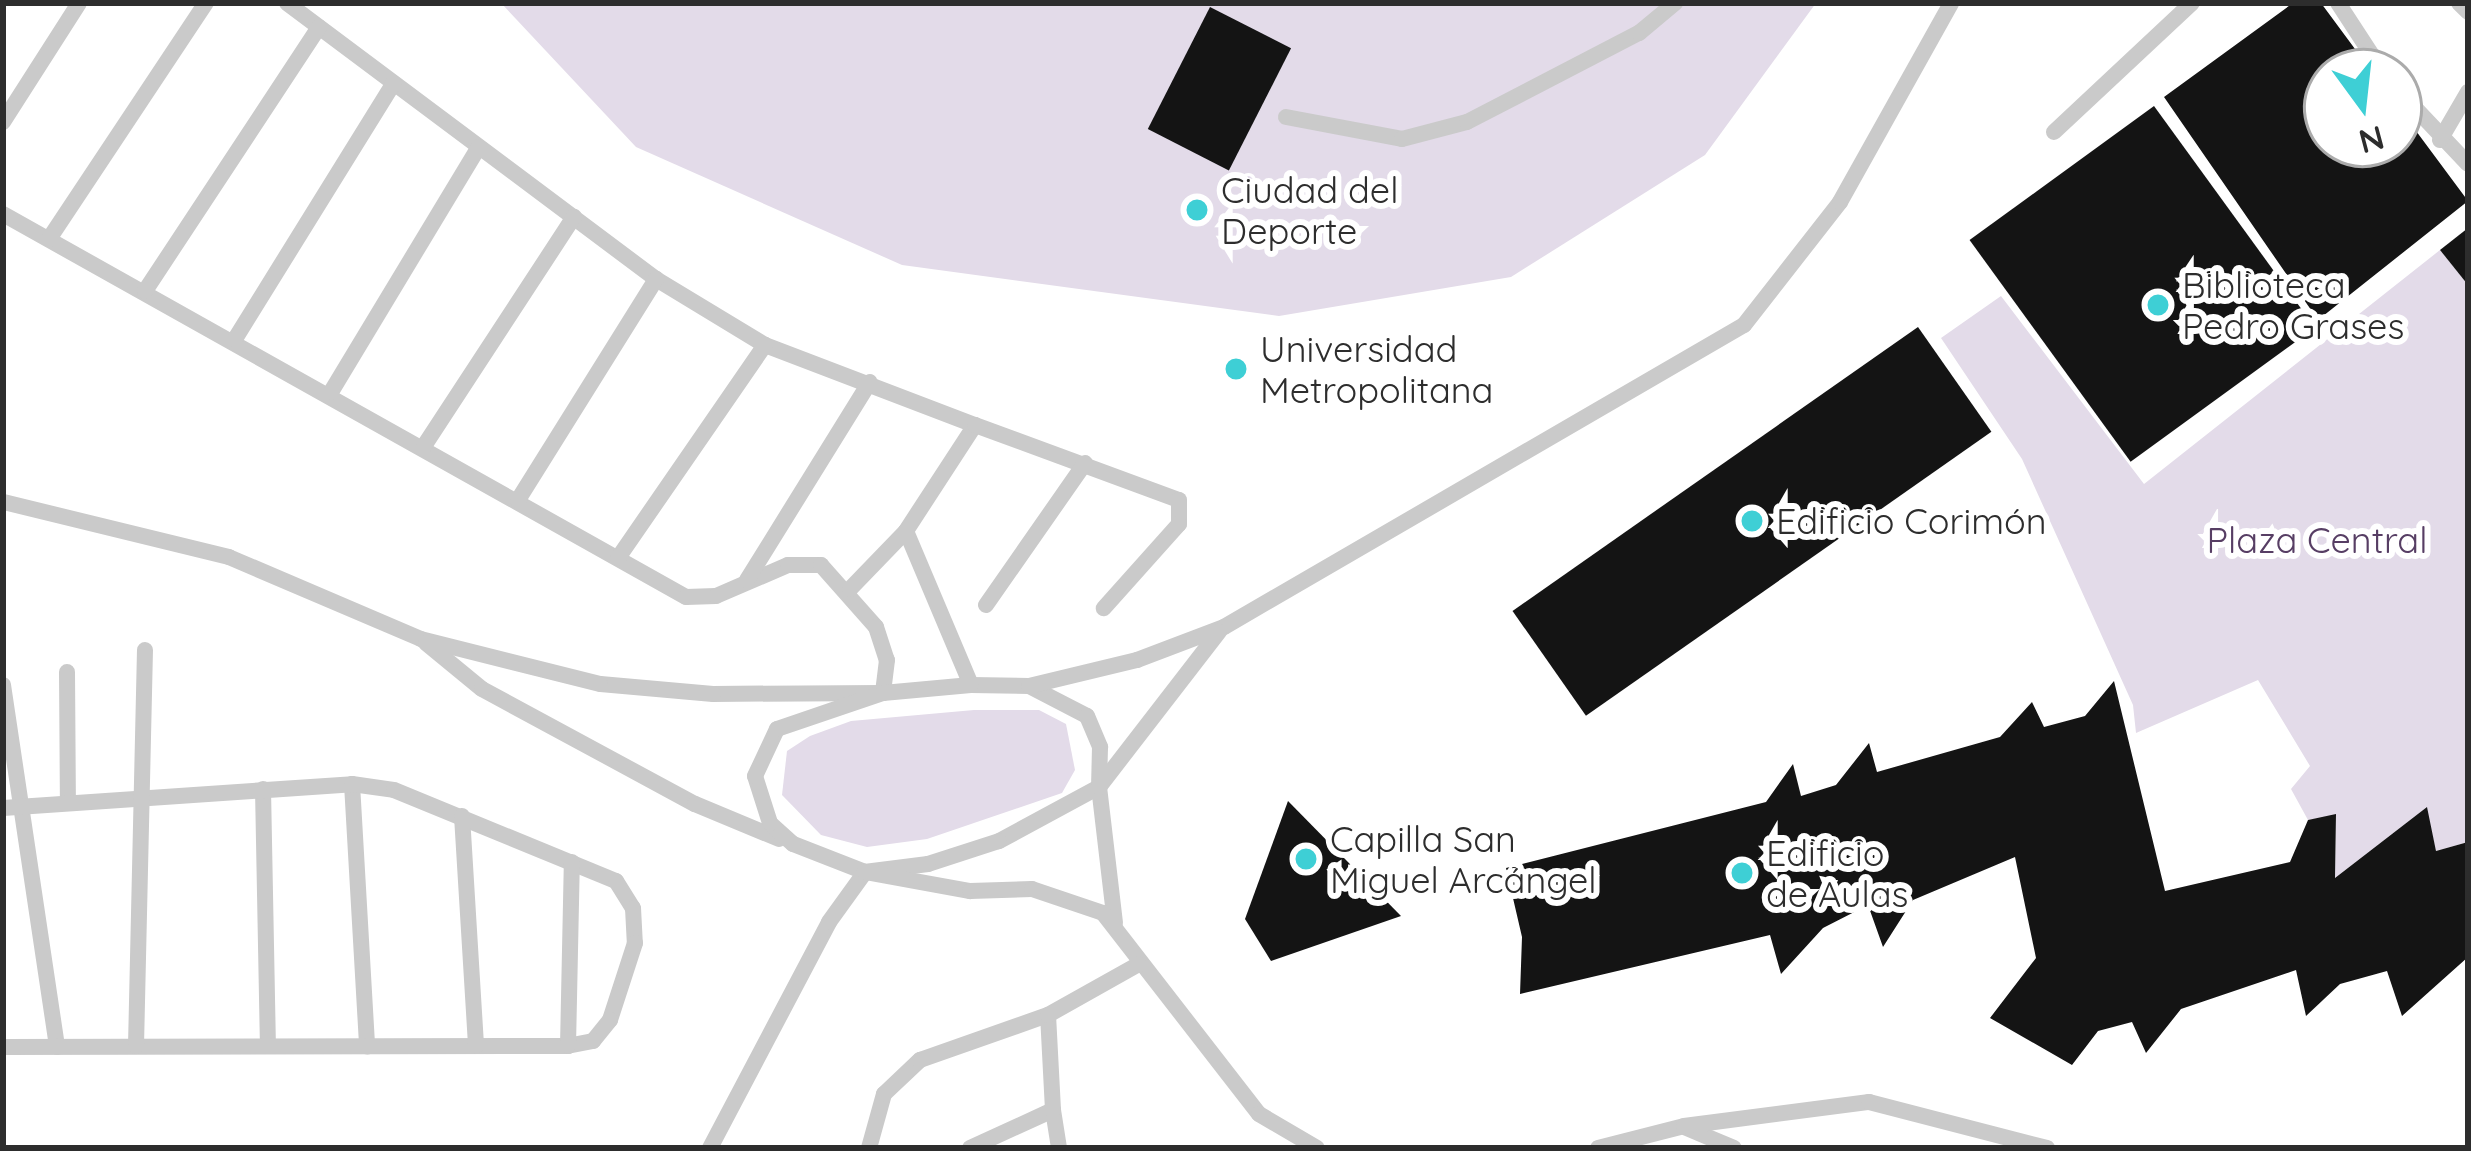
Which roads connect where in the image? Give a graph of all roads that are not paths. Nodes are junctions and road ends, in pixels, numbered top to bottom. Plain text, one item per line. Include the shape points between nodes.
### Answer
1 (79, 3) edge
2 (206, 3) edge
3 (286, 3) edge
4 (1675, 3) edge
5 (1951, 3) edge
6 (2192, 3) edge
7 (2338, 3) edge
8 (2459, 3) edge
9 (2468, 12) edge
10 (319, 27) junction
11 (2367, 48) edge
12 (394, 83) junction
13 (2468, 92) edge
14 (1286, 117) dead end
15 (2423, 120) edge
16 (3, 122) edge
17 (2054, 132) dead end
18 (2440, 140) junction
19 (479, 147) junction
20 (2468, 164) edge
21 (3, 214) edge
22 (574, 218) junction
23 (49, 239) junction
24 (656, 279) junction
25 (145, 290) junction
26 (235, 339) junction
27 (765, 345) junction
28 (870, 382) junction
29 (331, 392) junction
30 (975, 424) junction
31 (424, 446) junction
32 (1085, 463) junction
33 (518, 500) junction
34 (3, 502) edge
35 (906, 532) junction
36 (618, 558) junction
37 (747, 580) junction
38 (850, 589) junction
39 (986, 605) dead end
40 (1104, 608) dead end
41 (1224, 627) junction
42 (421, 639) junction
43 (145, 650) dead end
44 (67, 672) dead end
45 (3, 685) edge
46 (971, 685) junction
47 (1029, 686) junction
48 (883, 693) junction
49 (352, 784) junction
50 (1100, 787) junction
51 (263, 789) junction
52 (146, 798) junction
53 (68, 800) junction
54 (12, 808) edge
55 (461, 816) junction
56 (793, 844) junction
57 (572, 862) junction
58 (865, 872) junction
59 (1116, 929) junction
60 (1139, 964) junction
61 (1048, 1016) junction
62 (136, 1046) junction
63 (268, 1046) junction
64 (476, 1046) junction
65 (568, 1046) junction
66 (3, 1047) edge
67 (57, 1047) junction
68 (367, 1047) junction
69 (1053, 1110) junction
70 (1684, 1126) junction
71 (710, 1148) edge
72 (869, 1148) edge
73 (970, 1148) edge
74 (1059, 1148) edge
75 (1317, 1148) edge
76 (1598, 1148) edge
77 (1734, 1148) edge
78 (2047, 1148) edge

1 - 16 lane
2 - 23 lane
3 - 10 lane
4 - 14 lane via 1639,33 1467,122 1402,140
5 - 41 lane via 1840,202 1744,325
6 - 17 lane
7 - 11 lane
8 - 9 lane
10 - 12 lane
10 - 25 lane
12 - 19 lane
12 - 26 lane
13 - 18 lane
15 - 18 lane
18 - 20 lane
19 - 22 lane
19 - 29 lane
21 - 23 lane
22 - 24 lane
22 - 31 lane
23 - 25 lane
24 - 27 lane
24 - 33 lane
25 - 26 lane
26 - 29 lane
27 - 28 lane
27 - 36 lane
28 - 30 lane
28 - 37 lane
29 - 31 lane
30 - 32 lane
30 - 35 lane
31 - 33 lane
32 - 39 lane
32 - 40 lane via 1169,493 1183,512
33 - 36 lane
34 - 42 lane via 229,557
35 - 38 lane
35 - 46 lane
36 - 37 lane via 686,597 716,596
37 - 38 lane via 788,565 821,565
38 - 48 lane via 877,627 887,659
41 - 47 lane via 1138,660
41 - 50 lane
42 - 48 lane via 653,692
42 - 56 lane via 482,689 695,804
43 - 52 lane
44 - 53 lane
45 - 54 lane
46 - 47 lane
46 - 48 lane
47 - 50 lane via 1087,716 1100,748
48 - 56 lane via 805,713 766,742 755,776 762,808
49 - 51 lane
49 - 55 lane via 394,790
49 - 68 lane
50 - 58 lane via 999,841 928,864
50 - 59 lane
51 - 52 lane
51 - 63 lane
52 - 53 lane
52 - 62 lane
53 - 54 lane
54 - 67 lane
55 - 57 lane
55 - 64 lane
56 - 58 lane
57 - 65 lane
57 - 65 lane via 616,881 633,908 635,944 610,1020 593,1041
58 - 59 lane via 970,890 1032,889 1085,902
58 - 71 lane via 830,922
59 - 60 lane
60 - 61 lane
60 - 75 lane via 1259,1114
61 - 69 lane
61 - 72 lane via 920,1060 884,1094
62 - 63 lane
62 - 67 lane
63 - 68 lane
64 - 65 lane
64 - 68 lane
66 - 67 lane
69 - 73 lane
69 - 74 lane
70 - 76 lane
70 - 77 lane
70 - 78 lane via 1869,1102

